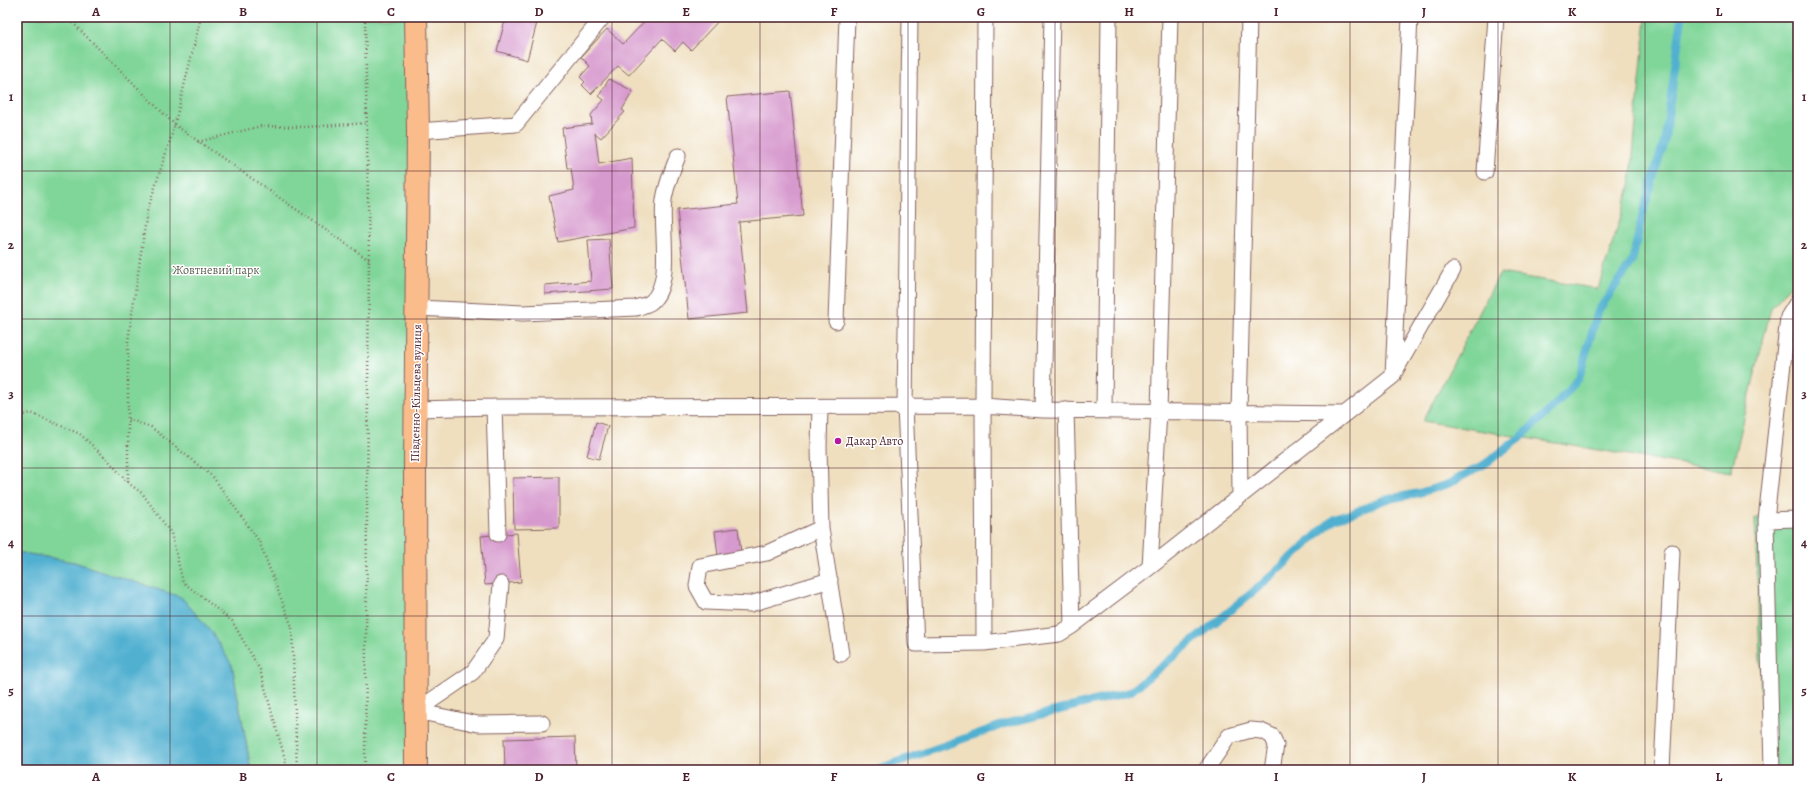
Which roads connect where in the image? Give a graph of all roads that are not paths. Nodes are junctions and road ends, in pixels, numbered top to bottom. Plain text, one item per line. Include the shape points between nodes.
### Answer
1 (416, 17) edge
2 (603, 17) edge
3 (846, 17) edge
4 (910, 17) edge
5 (985, 17) edge
6 (1052, 17) edge
7 (1109, 17) edge
8 (1170, 17) edge
9 (1249, 17) edge
10 (1410, 17) edge
11 (1496, 17) edge
12 (418, 131) junction
13 (678, 156) dead end
14 (1485, 172) dead end
15 (1453, 270) dead end
16 (1798, 301) edge
17 (417, 308) junction
18 (836, 321) dead end
19 (1392, 376) junction
20 (983, 406) junction
21 (494, 407) junction
22 (820, 407) junction
23 (905, 407) junction
24 (416, 409) junction
25 (1043, 410) junction
26 (1066, 410) junction
27 (1104, 410) junction
28 (1159, 411) junction
29 (1239, 412) junction
30 (1344, 414) junction
31 (1240, 495) junction
32 (1798, 519) edge
33 (1766, 520) junction
34 (821, 528) junction
35 (498, 534) dead end
36 (1672, 552) dead end
37 (1150, 568) junction
38 (830, 580) junction
39 (502, 584) dead end
40 (1072, 626) junction
41 (984, 643) junction
42 (841, 654) dead end
43 (416, 710) junction
44 (542, 723) dead end
45 (416, 770) edge
46 (1206, 770) edge
47 (1272, 770) edge
48 (1662, 770) edge
49 (1772, 770) edge

1 - 12 main road, Південно-Кільцева вулиця
2 - 12 lane via 516,124
3 - 18 lane
4 - 23 lane
5 - 20 lane
6 - 25 lane
7 - 27 lane
8 - 28 lane
9 - 29 lane
10 - 19 lane
11 - 14 lane
12 - 17 main road, Південно-Кільцева вулиця
13 - 17 lane via 668,181 664,201 664,276 658,293 650,302 636,308 523,313
15 - 19 lane
16 - 33 lane via 1788,317
17 - 24 main road, Південно-Кільцева вулиця
19 - 30 lane
20 - 23 lane
20 - 25 lane
20 - 41 lane
21 - 22 lane
21 - 24 lane
21 - 35 lane
22 - 23 lane
22 - 34 lane
23 - 41 lane via 916,644
24 - 43 main road, Південно-Кільцева вулиця
25 - 26 lane
26 - 27 lane
26 - 40 lane
27 - 28 lane
28 - 29 lane
28 - 37 lane
29 - 30 lane
29 - 31 lane
30 - 31 lane
31 - 37 lane
32 - 33 lane
33 - 49 lane
34 - 38 lane
34 - 38 lane via 767,553 700,566 697,586 706,602 750,604
36 - 48 lane
37 - 40 lane
38 - 42 lane
39 - 43 lane via 496,640 473,672
40 - 41 lane via 1059,634
43 - 44 lane via 478,724
43 - 45 main road, Південно-Кільцева вулиця
46 - 47 lane via 1229,736 1251,730 1272,736 1276,745

